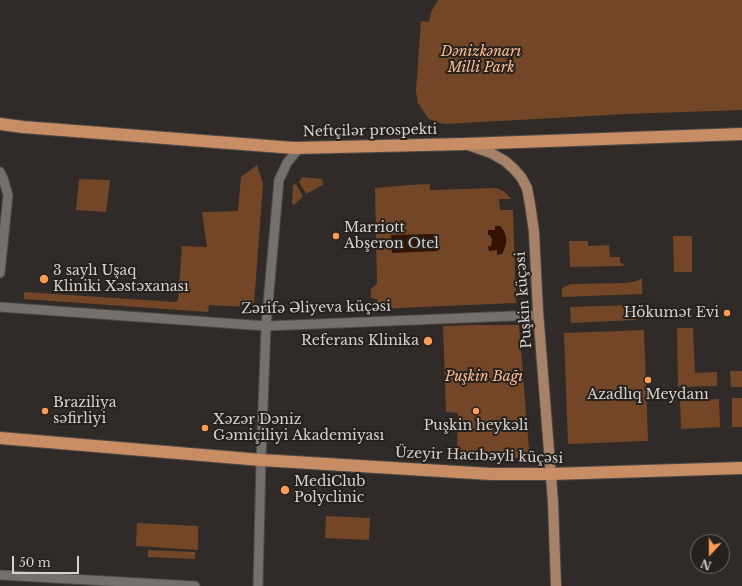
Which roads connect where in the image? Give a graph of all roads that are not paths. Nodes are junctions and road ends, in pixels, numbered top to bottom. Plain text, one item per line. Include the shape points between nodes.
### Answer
1 (0, 124) edge
2 (742, 134) edge
3 (464, 144) junction
4 (299, 148) junction
5 (0, 172) edge
6 (0, 273) edge
7 (0, 307) edge
8 (538, 315) junction
9 (266, 326) junction
10 (0, 438) edge
11 (261, 460) junction
12 (742, 468) edge
13 (551, 474) junction
14 (0, 575) edge
15 (130, 584) edge
16 (195, 586) edge
17 (258, 586) edge
18 (556, 586) edge

1 - 4 highway, Neftçilər prospekti
2 - 3 highway, Neftçilər prospekti
3 - 4 highway, Neftçilər prospekti
3 - 8 main road, Puşkin küçəsi via 491,153 505,161 521,177 527,188 534,232
4 - 9 street via 287,163 279,180
5 - 6 street via 8,195
7 - 9 street, Zərifə Əliyeva küçəsi
8 - 9 street, Zərifə Əliyeva küçəsi
8 - 13 main road, Puşkin küçəsi
9 - 11 street
10 - 11 highway, Üzeyir Hacıbəyli küçəsi
11 - 13 highway, Üzeyir Hacıbəyli küçəsi via 492,474
11 - 17 street
12 - 13 highway, Üzeyir Hacıbəyli küçəsi
13 - 18 main road, Puşkin küçəsi
14 - 15 street
15 - 16 street

